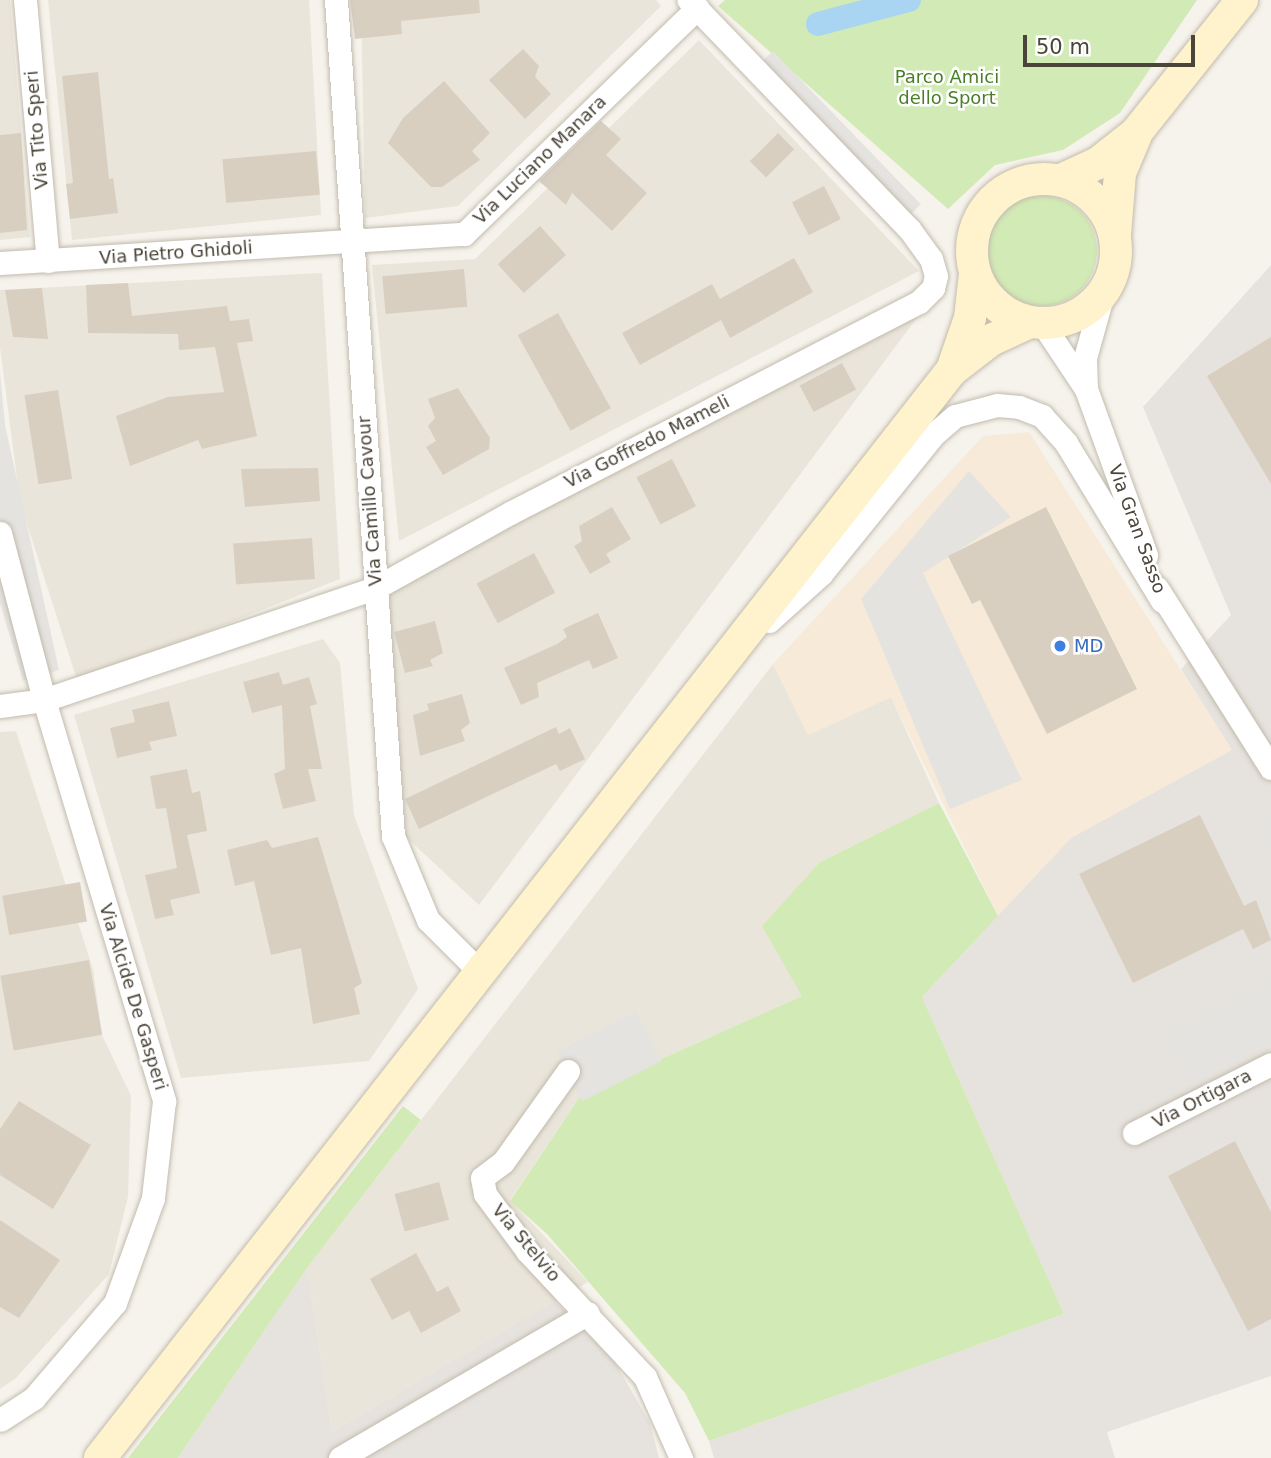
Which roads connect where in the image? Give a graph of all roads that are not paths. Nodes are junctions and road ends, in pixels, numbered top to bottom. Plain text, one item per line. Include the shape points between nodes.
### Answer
1 (25, 0) edge
2 (336, 0) edge
3 (1242, 0) edge
4 (693, 4) edge
5 (1136, 133) junction
6 (1061, 180) junction
7 (1115, 235) junction
8 (351, 241) junction
9 (48, 261) junction
10 (0, 263) edge
11 (975, 274) junction
12 (1103, 293) junction
13 (1036, 323) junction
14 (952, 370) junction
15 (1086, 389) junction
16 (0, 533) edge
17 (377, 587) junction
18 (1162, 600) junction
19 (735, 651) junction
20 (44, 700) junction
21 (0, 706) edge
22 (1271, 768) edge
23 (481, 973) junction
24 (1271, 1064) edge
25 (568, 1071) dead end
26 (1134, 1133) dead end
27 (588, 1312) junction
28 (0, 1420) edge
29 (100, 1458) edge
30 (340, 1458) edge
31 (681, 1458) edge

1 - 9 street, Via Tito Speri
2 - 8 street, Via Camillo Cavour
3 - 5 main road
4 - 8 street, Via Luciano Manara via 464,234
4 - 17 street, Via Goffredo Mameli via 909,229 931,259 936,276 933,288 919,302 510,513
5 - 6 main road via 1098,163
5 - 7 main road via 1120,173
6 - 7 main road via 1096,200
6 - 11 main road via 1039,178 999,194 974,230
7 - 12 main road via 1116,255
8 - 9 street, Via Pietro Ghidoli
8 - 17 street, Via Camillo Cavour
9 - 10 street, Via Pietro Ghidoli
11 - 13 main road via 996,305
11 - 14 main road via 970,318
12 - 13 main road via 1076,315
12 - 15 street, Via Gran Sasso via 1085,359
13 - 14 main road via 990,340
13 - 15 street, Via Gran Sasso
14 - 19 main road
15 - 18 street, Via Gran Sasso
16 - 20 street, Via Alcide De Gasperi
17 - 20 street, Via Goffredo Mameli
17 - 23 street, Via Camillo Cavour via 393,836 428,920
18 - 19 street via 1066,443 1042,416 997,405 955,416 933,435 821,574
18 - 22 street, Via Gran Sasso
19 - 23 main road
20 - 21 street, Via Goffredo Mameli
20 - 28 street, Via Alcide De Gasperi via 164,1101 153,1198 115,1303 34,1398
23 - 29 main road
24 - 26 street, Via Ortigara
25 - 27 street, Via Stelvio via 503,1162 482,1178 485,1194 528,1252
27 - 30 street
27 - 31 street, Via Stelvio via 645,1377

